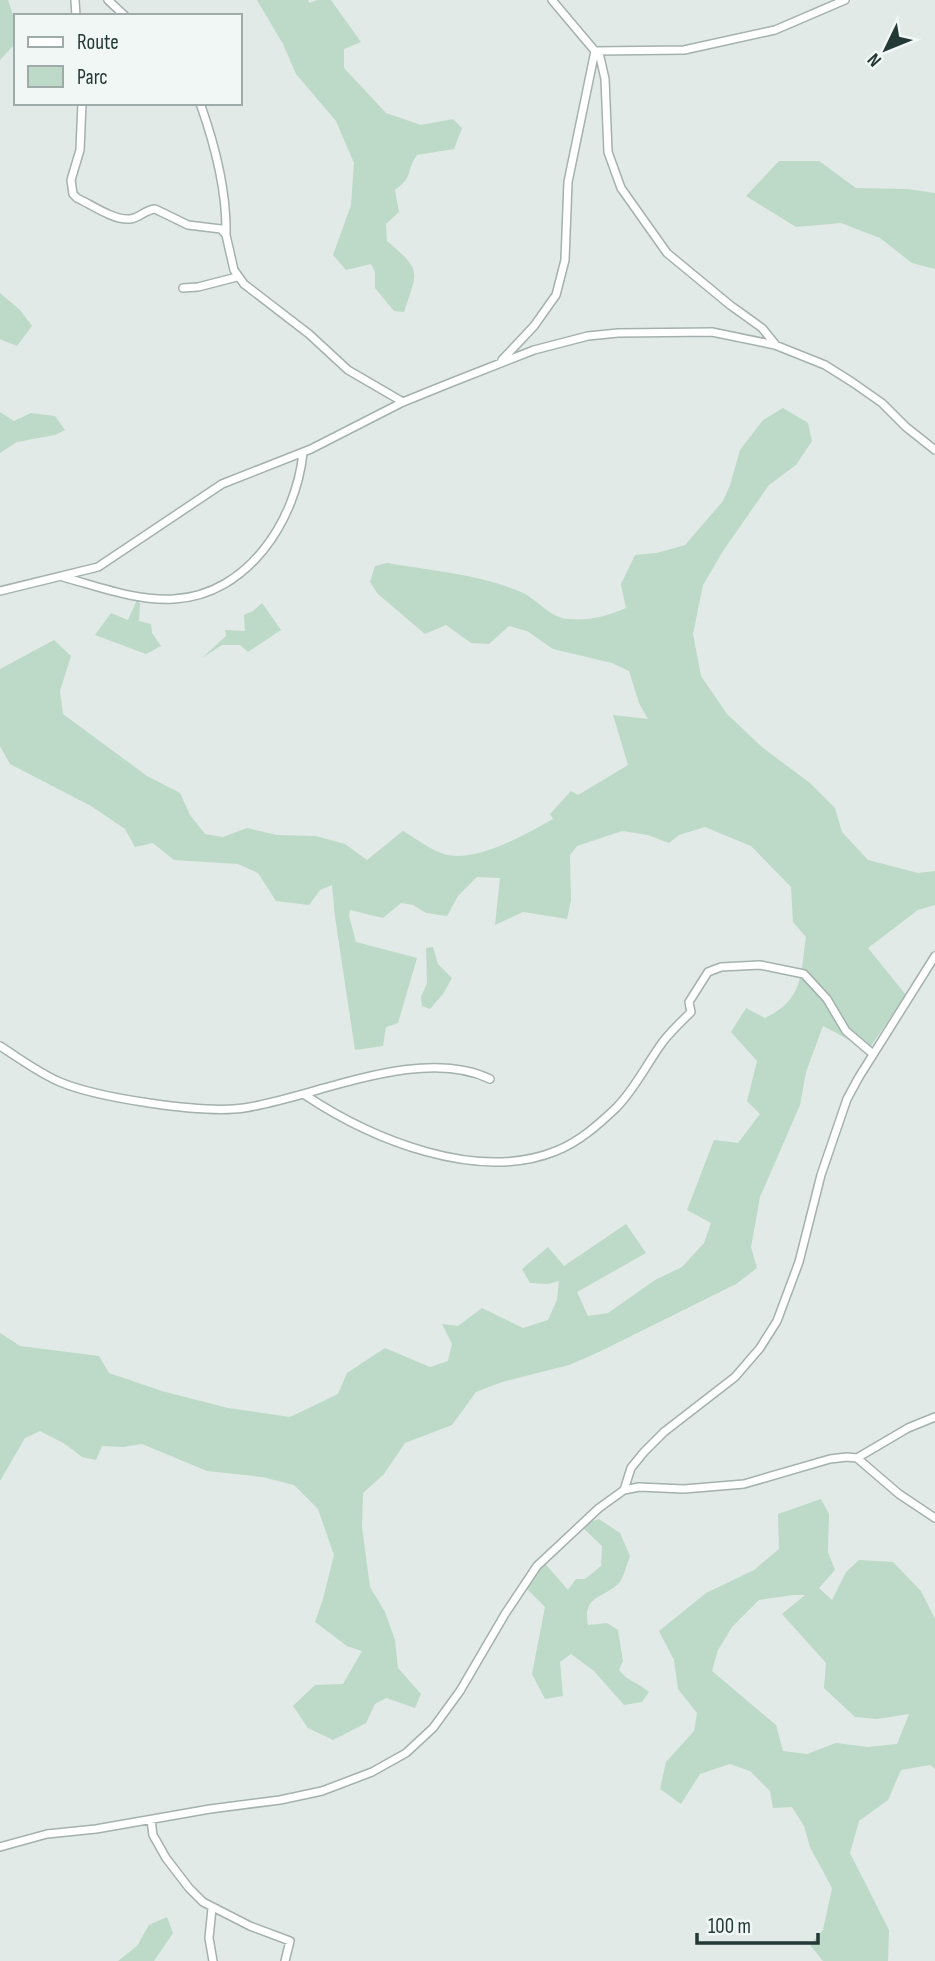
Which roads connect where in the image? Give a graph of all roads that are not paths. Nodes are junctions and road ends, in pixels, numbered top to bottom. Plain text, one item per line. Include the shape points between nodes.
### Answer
1 (108, 0) edge
2 (552, 0) edge
3 (831, 0) edge
4 (845, 0) edge
5 (820, 11) junction
6 (123, 14) edge
7 (595, 51) junction
8 (82, 105) edge
9 (201, 105) edge
10 (226, 235) junction
11 (237, 277) junction
12 (183, 288) dead end
13 (775, 345) junction
14 (499, 363) junction
15 (403, 402) junction
16 (935, 450) edge
17 (303, 453) junction
18 (62, 577) junction
19 (0, 591) edge
20 (935, 956) edge
21 (0, 1046) edge
22 (873, 1055) junction
23 (490, 1079) dead end
24 (305, 1095) junction
25 (935, 1417) edge
26 (857, 1458) junction
27 (624, 1490) junction
28 (935, 1518) edge
29 (151, 1820) junction
30 (0, 1847) edge
31 (212, 1908) junction
32 (213, 1961) edge
33 (285, 1961) edge

1 - 6 street
2 - 7 street
3 - 5 street
4 - 5 street
5 - 7 street via 775,30 684,50
7 - 13 street via 605,79 608,152 621,188 667,253 762,327
7 - 14 street via 568,182 565,260 556,295
8 - 10 street via 80,150 71,180 77,198 127,220 155,209 188,225 221,229
9 - 10 street via 217,162
10 - 11 street
11 - 12 street
11 - 15 street via 348,370
13 - 14 street via 712,332 618,333 561,342
13 - 16 street via 825,365 852,382
14 - 15 street
15 - 17 street
17 - 18 street via 222,484 108,561
17 - 18 street via 291,503 272,538 248,568 216,587 198,595 159,599
18 - 19 street
20 - 22 street
21 - 24 street via 62,1083 125,1098 242,1109
22 - 24 street via 846,1031 827,999 804,974 760,965 733,966 708,972 689,1002 691,1012 666,1038 617,1107 572,1143 537,1157 488,1162 412,1148 378,1136
22 - 27 street via 837,1125 799,1262 777,1321 735,1377 644,1452 631,1468
23 - 24 street via 461,1069 411,1070
25 - 26 street
26 - 27 street via 830,1460 744,1484
26 - 28 street
27 - 29 street via 537,1566 444,1714 406,1753 322,1791
29 - 30 street via 47,1834
29 - 31 street via 153,1835 172,1866
31 - 32 street via 209,1938
31 - 33 street via 290,1941

